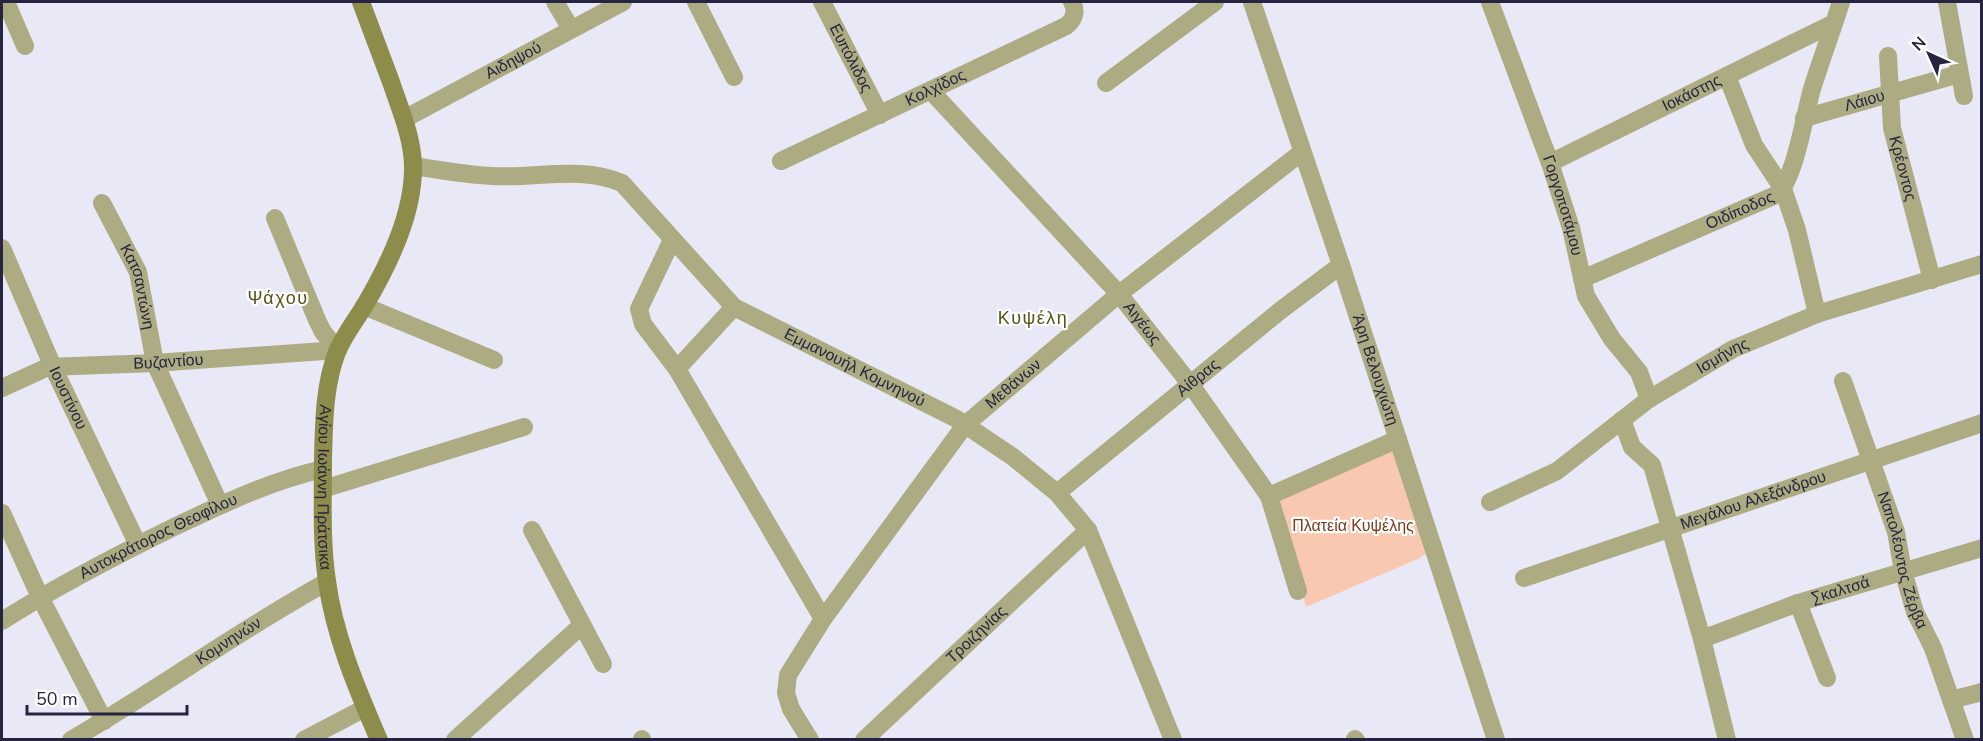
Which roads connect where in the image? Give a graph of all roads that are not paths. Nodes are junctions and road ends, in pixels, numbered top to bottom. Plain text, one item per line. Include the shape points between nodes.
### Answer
1 (6, 2) edge
2 (361, 2) edge
3 (555, 2) edge
4 (623, 2) edge
5 (696, 2) edge
6 (822, 2) edge
7 (1072, 2) edge
8 (1215, 2) edge
9 (1252, 2) edge
10 (1490, 2) edge
11 (1841, 2) edge
12 (1947, 2) edge
13 (1834, 23) junction
14 (571, 29) junction
15 (25, 46) dead end
16 (1888, 56) dead end
17 (1959, 74) junction
18 (1727, 76) junction
19 (734, 77) dead end
20 (1106, 83) dead end
21 (931, 91) junction
22 (1890, 93) junction
23 (1964, 96) dead end
24 (880, 115) junction
25 (1804, 118) junction
26 (404, 119) junction
27 (1302, 152) junction
28 (781, 161) dead end
29 (1550, 164) junction
30 (413, 166) junction
31 (1783, 189) junction
32 (102, 202) dead end
33 (275, 218) dead end
34 (672, 240) junction
35 (2, 248) edge
36 (1982, 264) edge
37 (1341, 265) junction
38 (1582, 279) junction
39 (1932, 280) junction
40 (1119, 294) junction
41 (364, 306) junction
42 (734, 308) junction
43 (1817, 314) junction
44 (338, 350) junction
45 (494, 360) dead end
46 (155, 363) junction
47 (53, 367) junction
48 (677, 369) junction
49 (1843, 381) dead end
50 (1191, 385) junction
51 (2, 388) edge
52 (1649, 399) junction
53 (1622, 420) junction
54 (1982, 423) edge
55 (965, 424) junction
56 (524, 427) dead end
57 (1398, 439) junction
58 (1871, 460) junction
59 (323, 469) junction
60 (323, 489) junction
61 (1057, 493) junction
62 (1269, 496) junction
63 (1490, 502) dead end
64 (220, 505) junction
65 (2, 513) edge
66 (1670, 528) junction
67 (532, 530) dead end
68 (1088, 530) junction
69 (138, 545) junction
70 (1982, 548) edge
71 (1903, 571) junction
72 (1524, 578) dead end
73 (327, 582) junction
74 (1298, 591) dead end
75 (40, 597) junction
76 (1798, 603) junction
77 (823, 619) junction
78 (2, 621) edge
79 (582, 626) junction
80 (1702, 639) junction
81 (603, 664) dead end
82 (1827, 678) dead end
83 (1982, 692) edge
84 (1951, 700) junction
85 (365, 708) junction
86 (104, 721) junction
87 (70, 740) edge
88 (304, 740) edge
89 (379, 740) edge
90 (455, 740) edge
91 (810, 740) edge
92 (864, 740) edge
93 (1173, 740) edge
94 (1496, 740) edge
95 (1728, 740) edge
96 (1965, 740) edge

1 - 15 street
2 - 26 main road, Αγίου Ιωάννη Πράτσικα
3 - 14 street
4 - 14 street, Αιδηψού
5 - 19 street
6 - 24 street, Ευπόλιδος
7 - 21 street, Κολχίδος via 1073,17 1066,26
8 - 20 street
9 - 27 street, Άρη Βελουχιώτη
10 - 29 street, Γοργοποτάμου
11 - 13 street, Οιδίποδος
12 - 17 street
13 - 18 street, Ιοκάστης
13 - 25 street, Οιδίποδος
14 - 26 street, Αιδηψού
16 - 22 street, Κρέοντος
17 - 22 street, Λάιου
17 - 23 street
18 - 29 street, Ιοκάστης
18 - 31 street via 1754,145
21 - 24 street, Κολχίδος
21 - 40 street, Αιγέως
22 - 25 street, Λάιου
22 - 39 street, Κρέοντος via 1892,128
24 - 28 street, Κολχίδος
25 - 31 street, Οιδίποδος
26 - 30 main road, Αγίου Ιωάννη Πράτσικα
27 - 37 street, Άρη Βελουχιώτη
27 - 40 street, Μεθάνων
29 - 38 street, Γοργοποτάμου via 1571,228
30 - 34 street, Εμμανουήλ Κομνηνού via 492,176 607,177 622,183
30 - 41 main road, Αγίου Ιωάννη Πράτσικα via 404,220
31 - 38 street, Οιδίποδος via 1757,204
31 - 43 street
32 - 46 street, Κατσαντώνη via 138,272
33 - 44 street via 317,320
34 - 42 street, Εμμανουήλ Κομνηνού
34 - 48 street via 639,309 643,324
35 - 47 street, Ιουστίνου
36 - 39 street, Ισμήνης
37 - 50 street, Αίθρας
37 - 57 street, Άρη Βελουχιώτη
38 - 52 street, Γοργοποτάμου via 1588,302 1639,372
39 - 43 street, Ισμήνης
40 - 50 street, Αιγέως
40 - 55 street, Μεθάνων
41 - 44 main road, Αγίου Ιωάννη Πράτσικα
41 - 45 street
42 - 48 street
42 - 55 street, Εμμανουήλ Κομνηνού
43 - 52 street, Ισμήνης via 1733,350
44 - 46 street, Βυζαντίου
44 - 59 main road, Αγίου Ιωάννη Πράτσικα via 329,377
46 - 47 street, Βυζαντίου
46 - 64 street, Κατσαντώνη
47 - 51 street, Βυζαντίου
47 - 69 street, Ιουστίνου
48 - 77 street
49 - 58 street, Ναπολέοντος Ζέρβα
50 - 61 street, Αίθρας
50 - 62 street, Αιγέως
52 - 53 street, Ισμήνης
53 - 63 street, Ισμήνης via 1557,471
53 - 66 street via 1632,447 1652,465
54 - 58 street, Μεγάλου Αλεξάνδρου
55 - 61 street, Εμμανουήλ Κομνηνού
55 - 77 street, Μεθάνων
56 - 60 street
57 - 62 street
57 - 94 street, Άρη Βελουχιώτη
58 - 66 street, Μεγάλου Αλεξάνδρου
58 - 71 street, Ναπολέοντος Ζέρβα via 1896,532
59 - 60 main road, Αγίου Ιωάννη Πράτσικα
59 - 64 street, Αυτοκράτορος Θεοφίλου via 282,480
60 - 73 main road, Αγίου Ιωάννη Πράτσικα
61 - 68 street, Εμμανουήλ Κομνηνού
62 - 74 street, Αιγέως
64 - 69 street, Αυτοκράτορος Θεοφίλου
65 - 75 street
66 - 72 street, Μεγάλου Αλεξάνδρου
66 - 80 street
67 - 79 street
68 - 92 street, Τροιζηνίας
68 - 93 street, Εμμανουήλ Κομνηνού
69 - 75 street, Αυτοκράτορος Θεοφίλου
70 - 71 street, Σκαλτσά
71 - 76 street, Σκαλτσά
71 - 84 street, Ναπολέοντος Ζέρβα via 1915,612 1933,648
73 - 85 main road, Αγίου Ιωάννη Πράτσικα
73 - 86 street, Κομνηνών
75 - 78 street, Αυτοκράτορος Θεοφίλου
75 - 86 street
76 - 80 street, Σκαλτσά
76 - 82 street
77 - 91 street, Μεθάνων via 788,675 786,693
79 - 81 street
79 - 90 street
80 - 95 street
83 - 84 street
84 - 96 street, Ναπολέοντος Ζέρβα
85 - 88 street
85 - 89 main road, Αγίου Ιωάννη Πράτσικα
86 - 87 street, Κομνηνών

